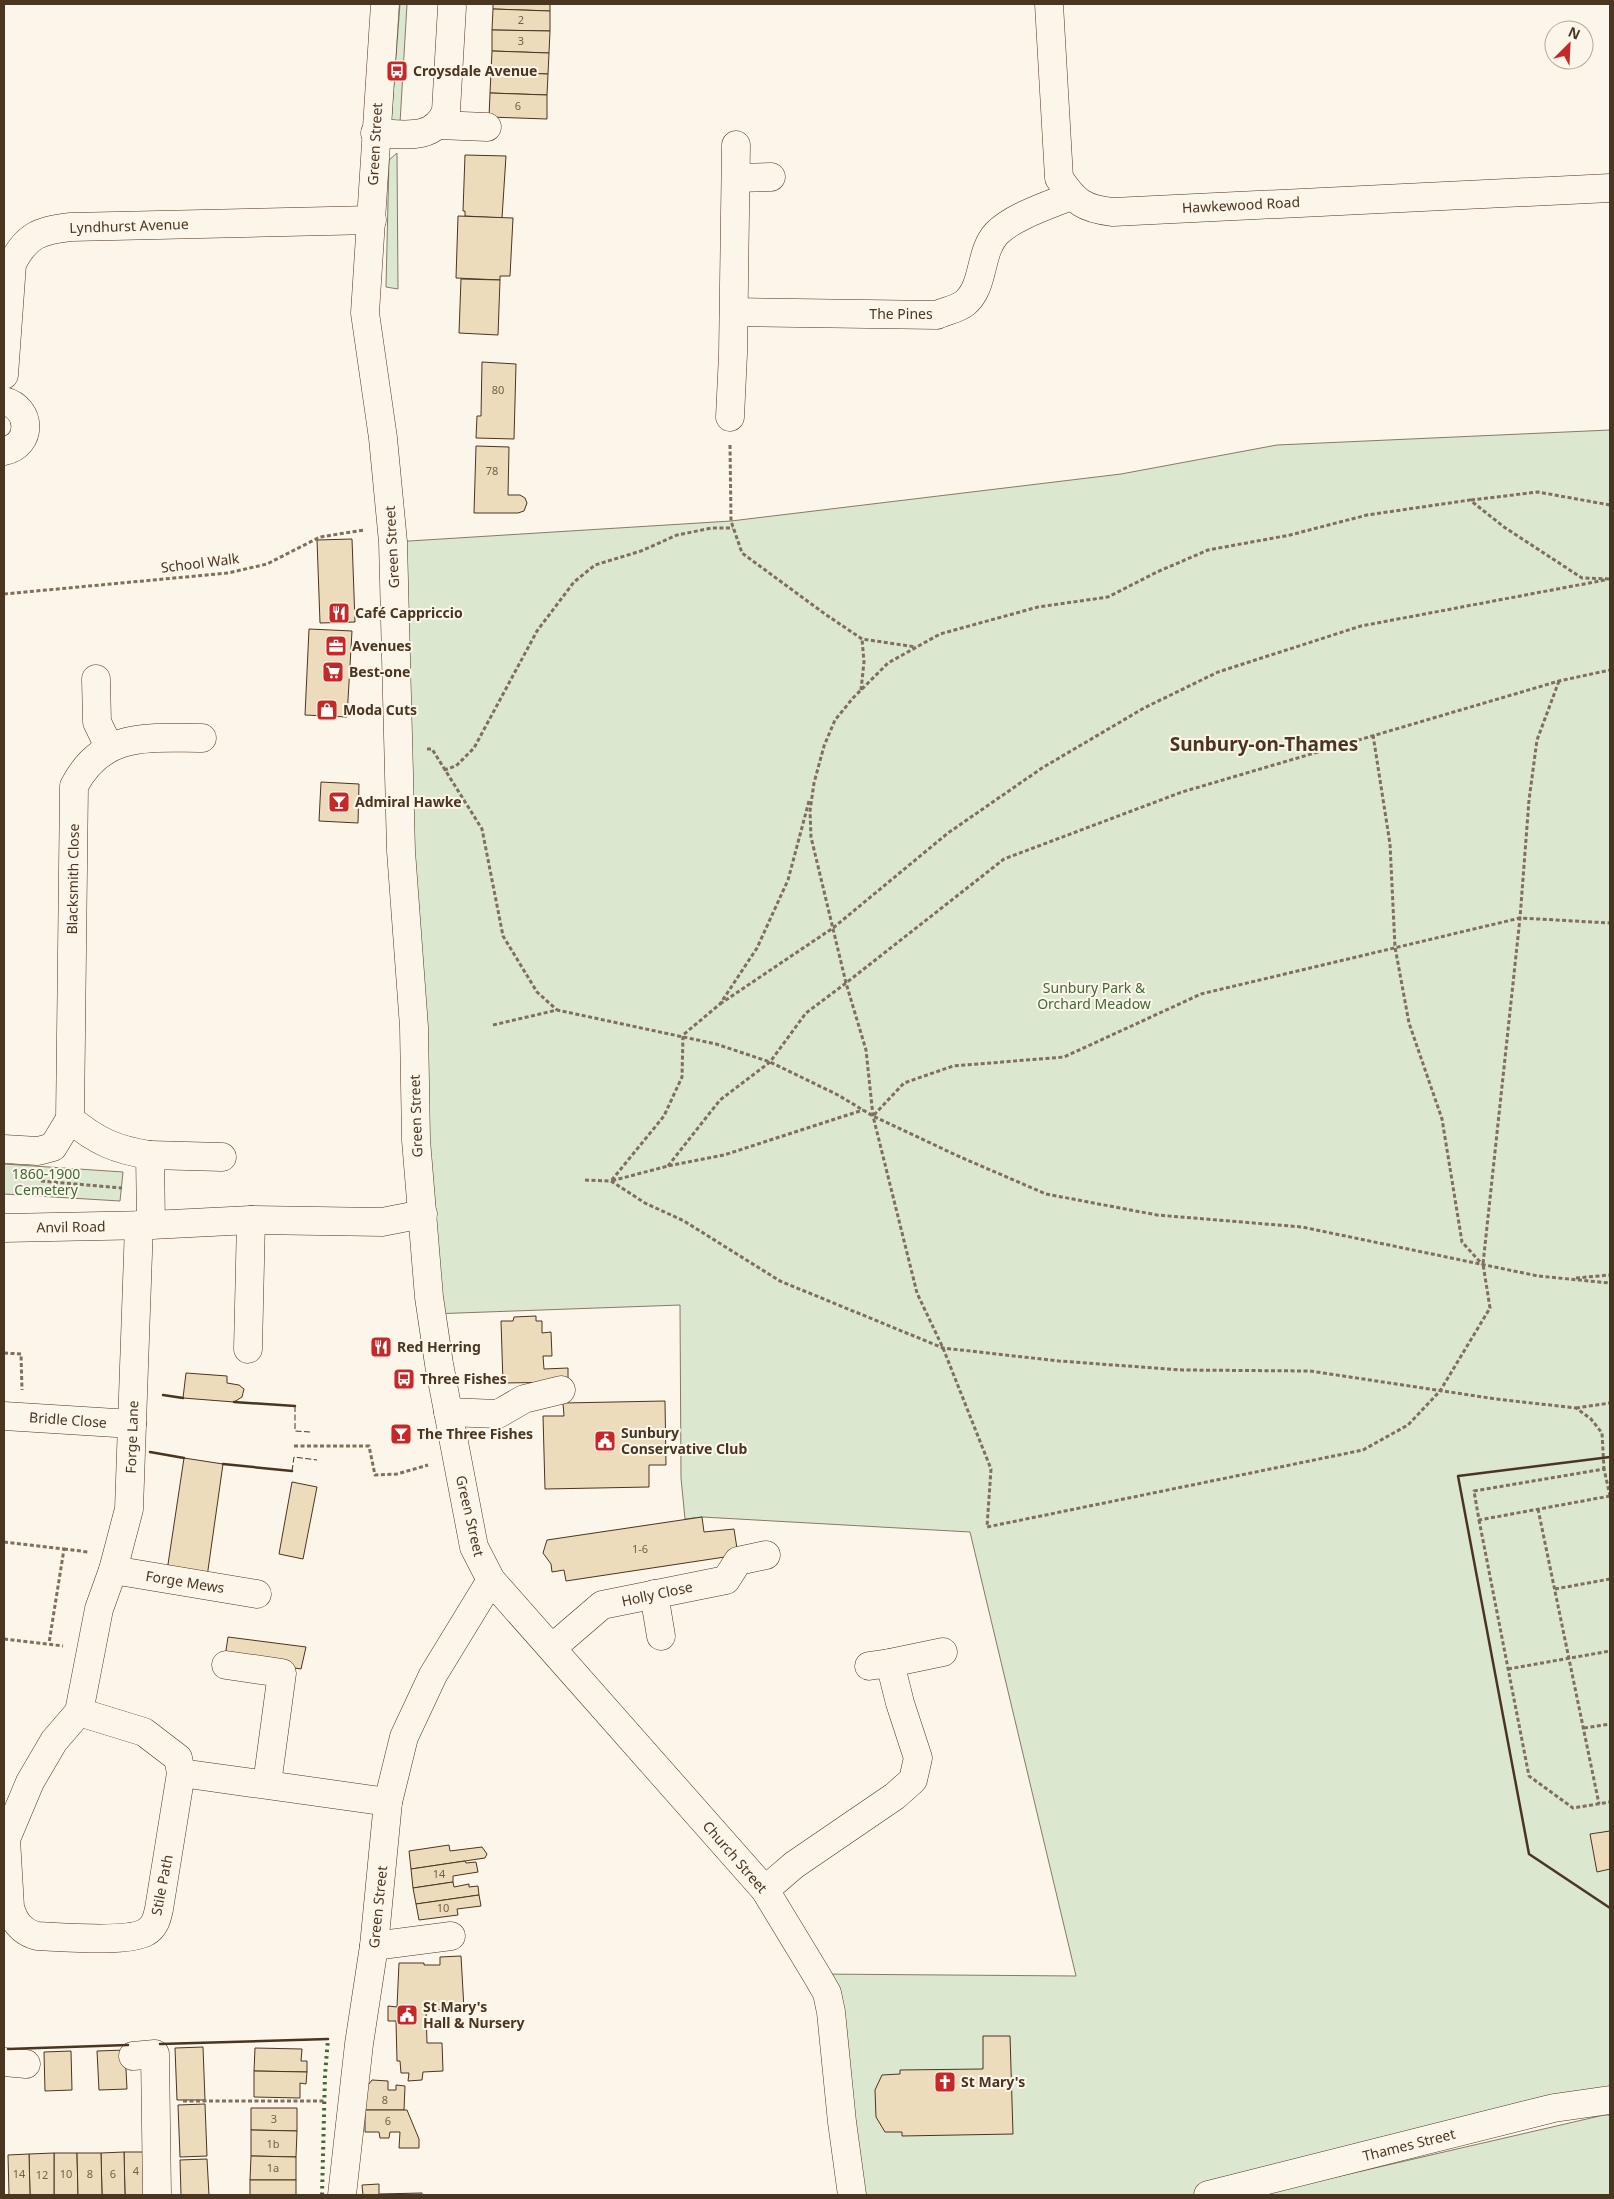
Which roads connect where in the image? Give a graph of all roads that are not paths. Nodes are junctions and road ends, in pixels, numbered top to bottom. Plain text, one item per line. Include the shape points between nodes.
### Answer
1 (385, 4) edge
2 (1049, 4) edge
3 (452, 7) dead end
4 (438, 125) junction
5 (487, 127) dead end
6 (375, 133) junction
7 (736, 144) dead end
8 (771, 177) dead end
9 (736, 178) junction
10 (1610, 188) edge
11 (1071, 196) junction
12 (372, 220) junction
13 (734, 312) junction
14 (4, 375) edge
15 (4, 401) edge
16 (730, 417) road end
17 (4, 451) edge
18 (96, 679) dead end
19 (202, 738) dead end
20 (108, 747) junction
21 (70, 1119) junction
22 (4, 1150) edge
23 (150, 1155) junction
24 (222, 1157) dead end
25 (423, 1214) junction
26 (251, 1220) junction
27 (145, 1225) junction
28 (4, 1228) edge
29 (248, 1349) dead end
30 (561, 1390) dead end
31 (448, 1412) junction
32 (4, 1416) edge
33 (132, 1424) junction
34 (766, 1554) dead end
35 (112, 1570) junction
36 (491, 1580) junction
37 (257, 1594) dead end
38 (654, 1594) junction
39 (661, 1636) dead end
40 (552, 1648) junction
41 (943, 1652) dead end
42 (226, 1665) dead end
43 (79, 1712) junction
44 (182, 1773) junction
45 (267, 1784) junction
46 (388, 1802) junction
47 (765, 1890) junction
48 (10, 1907) joint
49 (451, 1936) dead end
50 (374, 1946) junction
51 (133, 2056) dead end
52 (1610, 2100) edge
53 (158, 2195) edge
54 (342, 2195) edge
55 (852, 2195) edge
56 (1208, 2195) edge

1 - 6 street, Green Street
2 - 11 street, Hawkewood Road via 1059,178
3 - 4 street via 446,111
4 - 5 street
4 - 6 street via 422,133
6 - 12 street, Green Street
7 - 9 street
8 - 9 street
9 - 13 street
10 - 11 street, Hawkewood Road via 1113,212 1091,209
11 - 13 street, The Pines via 1006,225 988,247 972,294 964,304 937,315
12 - 14 street, Lyndhurst Avenue via 71,227 50,229 35,235 20,248 12,264
12 - 25 street, Green Street via 365,313 392,526 401,851 414,1026 416,1140
13 - 16 street
15 - 17 street via 23,413 26,429 19,444
18 - 20 street via 97,722
19 - 20 street, Blacksmith Close via 130,739
20 - 21 street, Blacksmith Close via 82,771 74,786
21 - 22 street via 53,1147 38,1151
21 - 23 street via 103,1143 123,1151
23 - 24 street
23 - 27 street
25 - 26 street via 382,1222
25 - 31 street, Green Street via 431,1314
26 - 27 street
26 - 29 street
27 - 28 street, Anvil Road
27 - 33 street, Forge Lane
30 - 31 street via 524,1399 498,1414
31 - 36 street, Green Street via 474,1547
32 - 33 street, Bridle Close
33 - 35 street, Forge Lane via 129,1509
34 - 38 street, Holly Close via 738,1561 726,1580
35 - 37 street, Forge Mews
35 - 43 street, Forge Lane via 98,1609
36 - 40 street, Church Street
36 - 46 street, Green Street via 433,1675 404,1737
38 - 39 street
38 - 40 street, Holly Close via 602,1605
40 - 47 street, Church Street
41 - 47 street via 879,1664 900,1703 918,1758 913,1780 895,1796 794,1865
42 - 45 street via 282,1673
43 - 44 street via 144,1732 178,1758
43 - 48 street, Forge Lane via 54,1741 30,1782 6,1839
44 - 45 street
44 - 48 street, Stile Path via 159,1909 153,1927 145,1933 126,1937 37,1936 27,1934 13,1918
45 - 46 street
46 - 50 street, Green Street
47 - 55 street, Church Street via 827,1993
49 - 50 street
50 - 54 street, Green Street
51 - 53 street via 155,2054
52 - 56 street, Thames Street via 1554,2108

